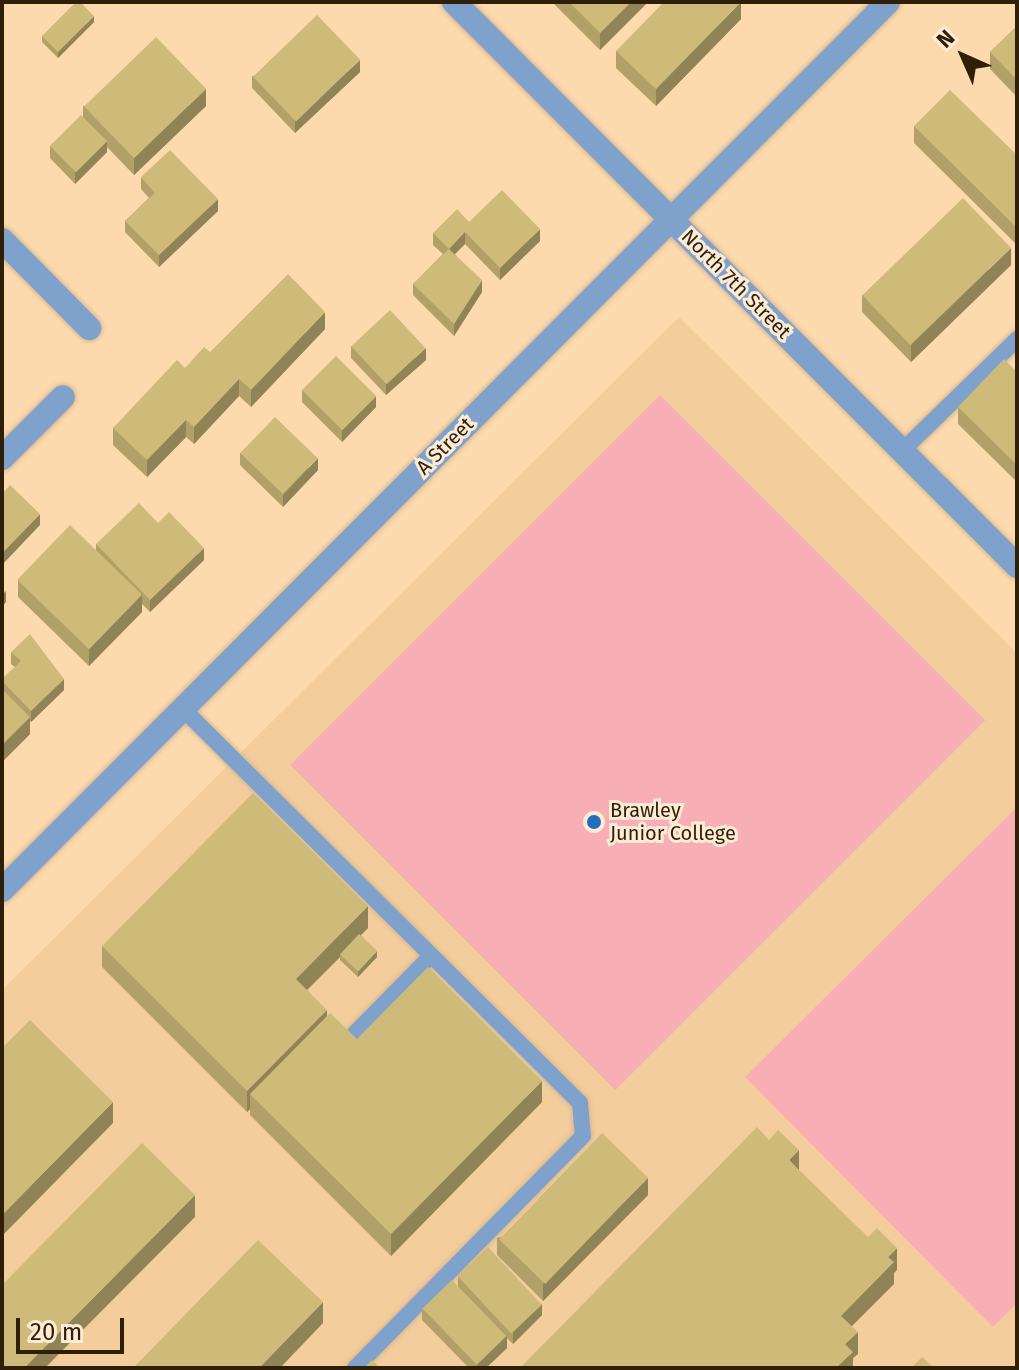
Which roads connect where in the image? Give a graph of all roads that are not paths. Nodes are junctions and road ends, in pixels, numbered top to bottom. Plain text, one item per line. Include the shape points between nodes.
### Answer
1 (888, 2) edge
2 (462, 5) edge
3 (671, 219) junction
4 (2, 240) edge
5 (89, 328) dead end
6 (1017, 339) edge
7 (63, 397) dead end
8 (902, 451) junction
9 (2, 458) edge
10 (1017, 566) edge
11 (183, 709) junction
12 (2, 890) edge
13 (431, 956) junction
14 (355, 1033) edge
15 (355, 1368) edge

1 - 3 street, A Street
2 - 3 street, North 7th Street
3 - 8 street, North 7th Street
3 - 11 street, A Street
4 - 5 street
6 - 8 lane
7 - 9 street
8 - 10 street, North 7th Street
11 - 12 street, A Street
11 - 13 lane
13 - 14 lane
13 - 15 lane via 580,1103 583,1136

